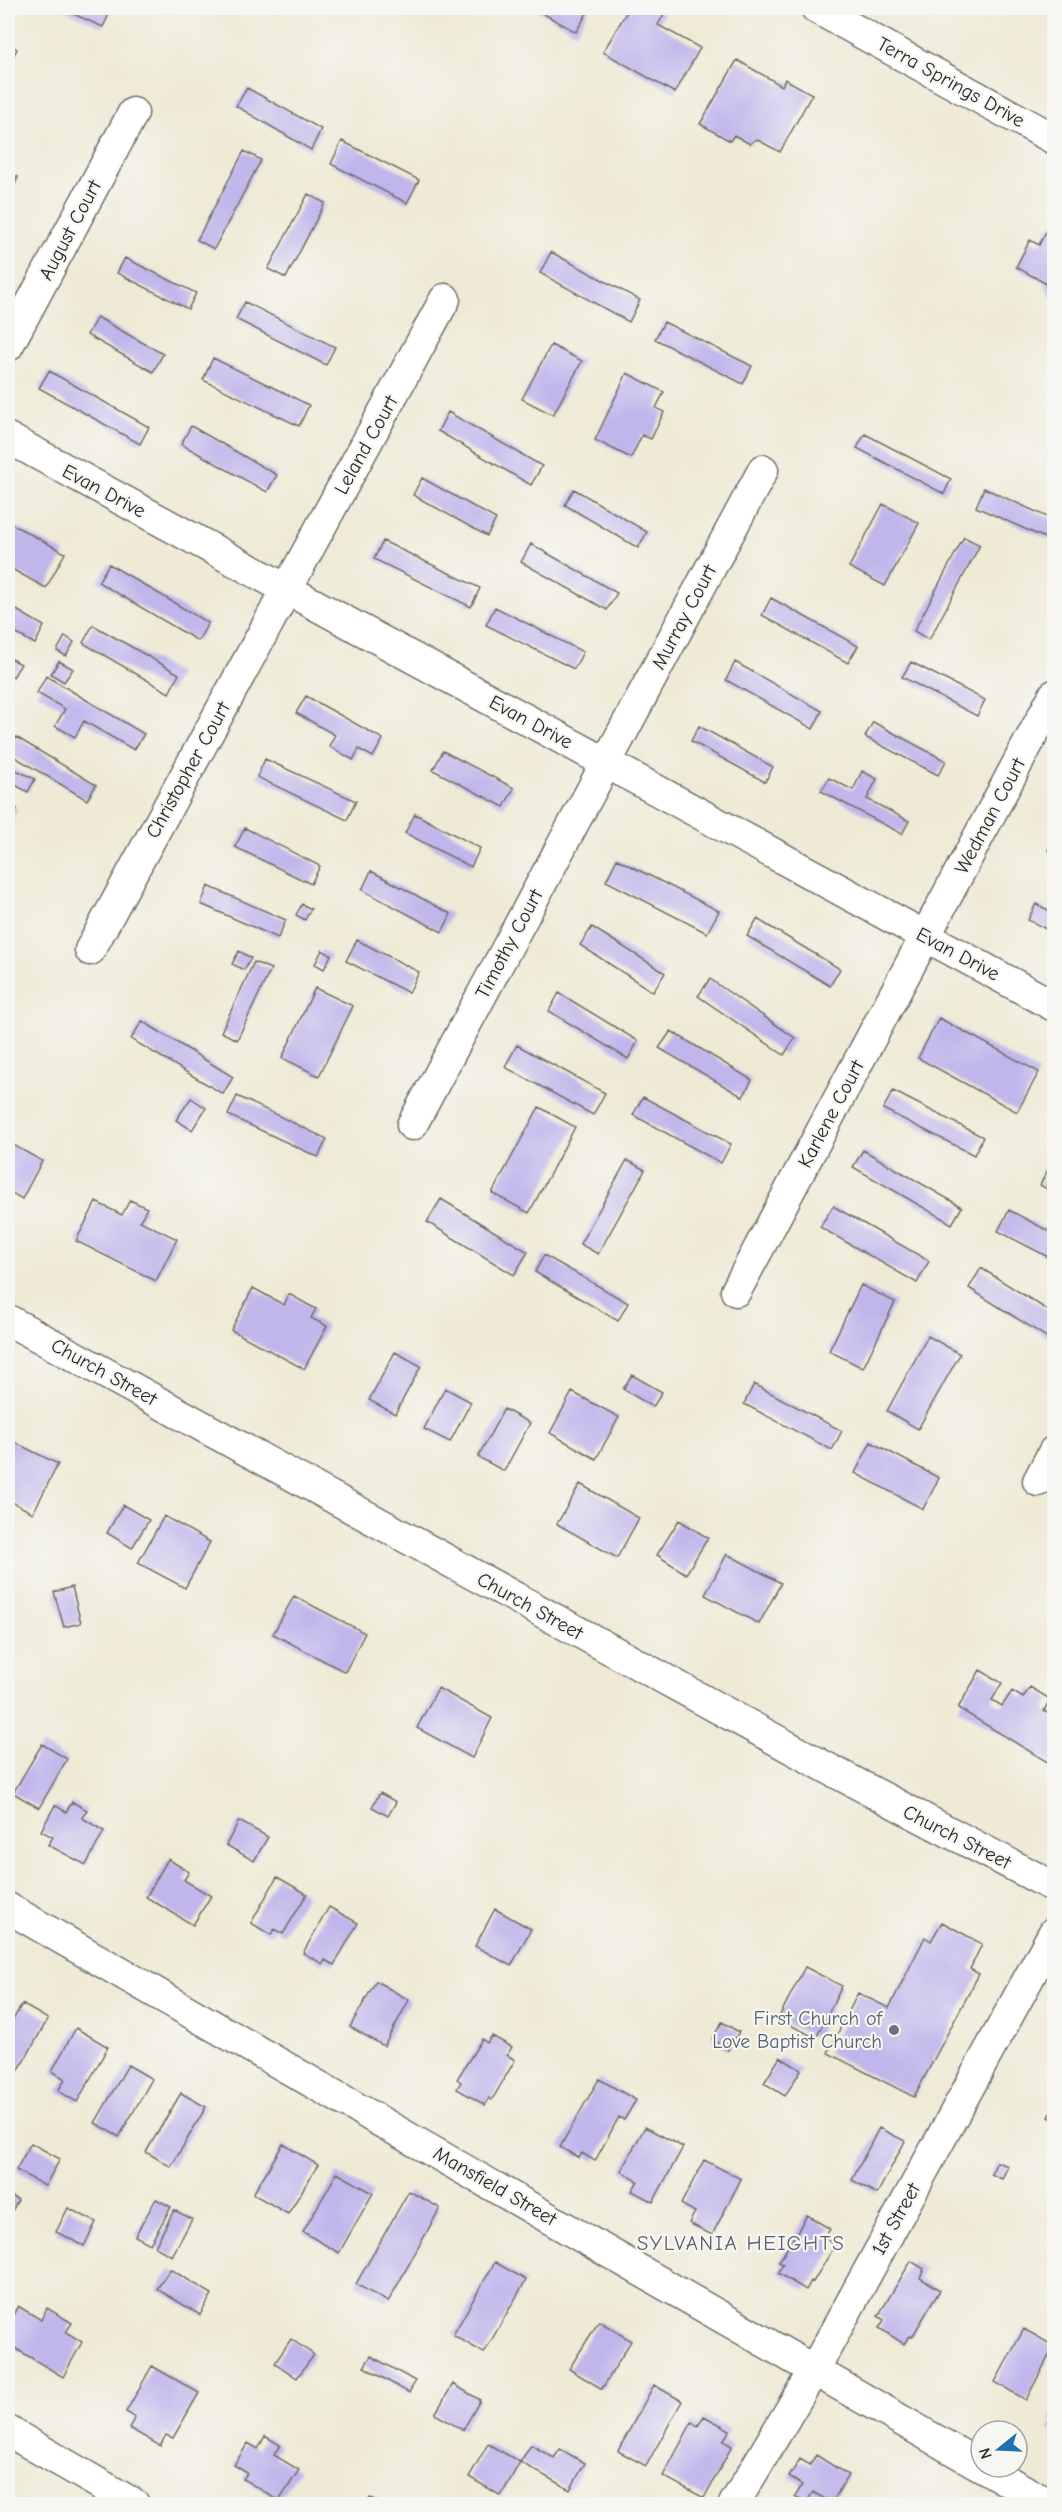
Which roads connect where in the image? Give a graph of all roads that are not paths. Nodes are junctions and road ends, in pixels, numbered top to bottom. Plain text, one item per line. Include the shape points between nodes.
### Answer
1 (819, 8) edge
2 (133, 113) dead end
3 (1054, 139) edge
4 (445, 299) dead end
5 (8, 346) edge
6 (8, 438) edge
7 (763, 470) dead end
8 (287, 590) junction
9 (1054, 695) edge
10 (606, 763) junction
11 (926, 936) junction
12 (90, 950) dead end
13 (1054, 1006) edge
14 (411, 1125) dead end
15 (736, 1291) dead end
16 (8, 1320) edge
17 (1054, 1451) edge
18 (1038, 1481) dead end
19 (1054, 1887) edge
20 (8, 1908) edge
21 (1054, 1932) edge
22 (814, 2370) junction
23 (8, 2431) edge
24 (969, 2459) edge
25 (1003, 2479) edge
26 (134, 2505) edge
27 (734, 2505) edge
28 (1048, 2505) edge

1 - 3 street, Terra Springs Drive
2 - 5 street, August Court
4 - 8 street, Leland Court
6 - 8 street, Evan Drive
7 - 10 street, Murray Court
8 - 10 street, Evan Drive
8 - 12 street, Christopher Court
9 - 11 street, Wedman Court
10 - 11 street, Evan Drive
10 - 14 street, Timothy Court
11 - 13 street, Evan Drive
11 - 15 street, Karlene Court
16 - 19 street, Church Street via 852,1782
17 - 18 street
20 - 22 street, Mansfield Street
21 - 22 street, 1st Street
22 - 24 street, Mansfield Street
22 - 27 street, 1st Street
23 - 26 street
25 - 28 street, Mansfield Street

